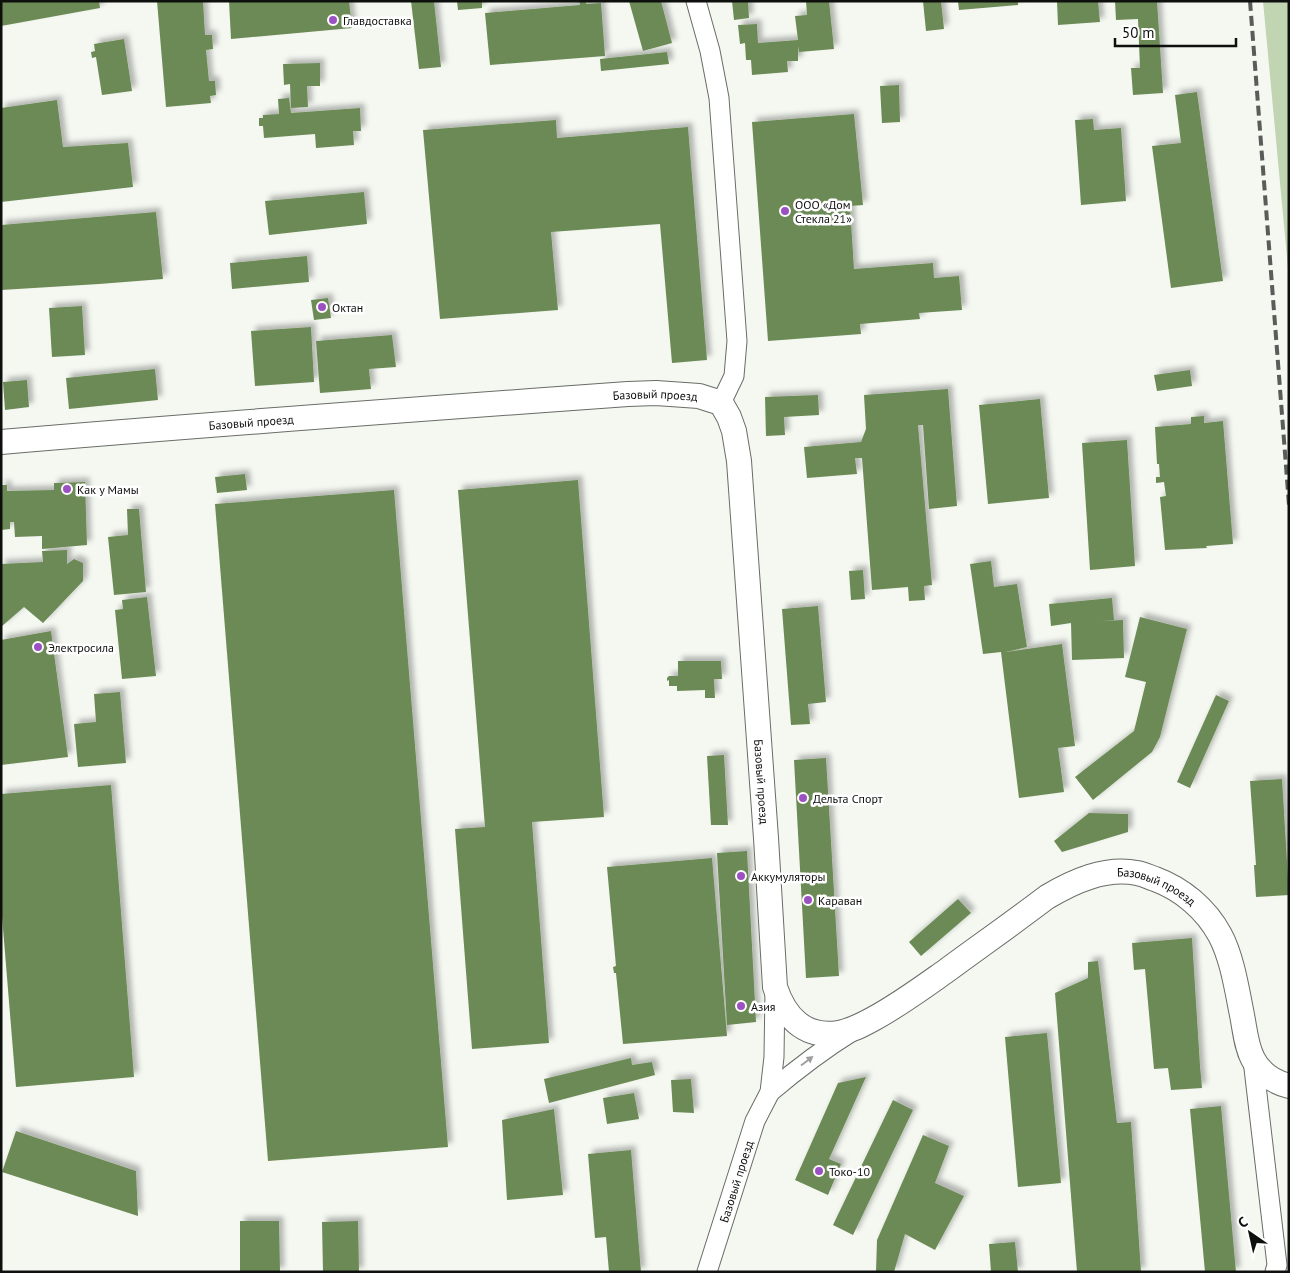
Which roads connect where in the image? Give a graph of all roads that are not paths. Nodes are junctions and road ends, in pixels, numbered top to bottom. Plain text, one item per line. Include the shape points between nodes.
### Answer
1 (696, 1) edge
2 (721, 403) junction
3 (1, 442) edge
4 (775, 987) junction
5 (857, 1028) junction
6 (1254, 1060) junction
7 (1285, 1085) edge
8 (770, 1092) junction
9 (1258, 1094) junction
10 (1278, 1270) edge
11 (707, 1272) edge

1 - 2 street via 719,98 737,341 734,376
2 - 3 street, Базовый проезд via 699,396 628,394
2 - 4 street, Базовый проезд via 734,432 739,461
4 - 5 street, Базовый проезд via 787,1013 807,1030 825,1034
4 - 8 street, Базовый проезд
5 - 6 street, Базовый проезд via 914,994 1047,897 1092,876 1116,871 1138,873 1166,883 1206,914 1220,936 1231,965 1247,1042
8 -> 5 street, Базовый проезд via 814,1056
6 - 7 street, Базовый проезд via 1266,1075
6 - 9 street
7 - 9 street
8 - 11 street, Базовый проезд via 755,1121
9 - 10 street

